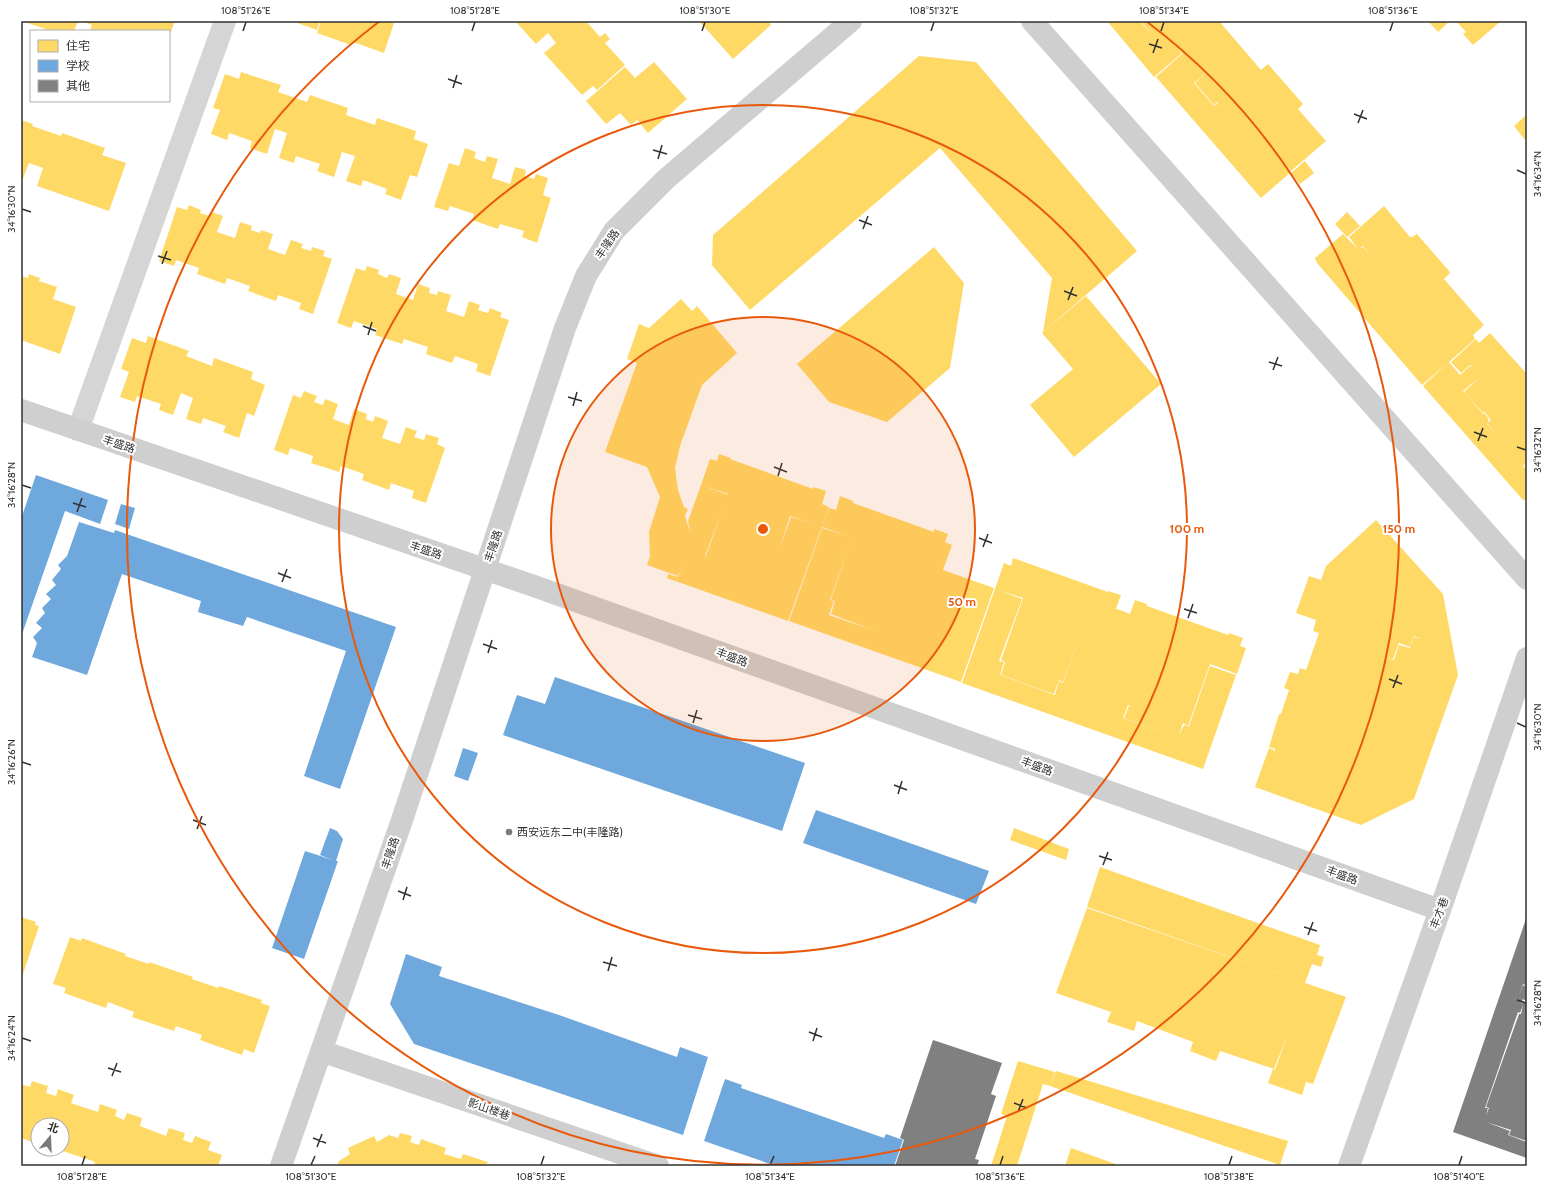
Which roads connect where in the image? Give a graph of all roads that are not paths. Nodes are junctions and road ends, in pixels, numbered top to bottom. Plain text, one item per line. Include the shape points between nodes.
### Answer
1 (225, 21) edge
2 (852, 21) edge
3 (1032, 21) edge
4 (21, 410) edge
5 (78, 430) junction
6 (485, 570) junction
7 (1527, 579) edge
8 (1527, 658) edge
9 (1440, 910) junction
10 (321, 1051) junction
11 (281, 1166) edge
12 (658, 1166) edge
13 (1349, 1166) edge

1 - 5 street
2 - 6 street, 丰隆路 via 666,179 614,231 586,276 565,328
3 - 7 street
4 - 5 street, 丰盛路
5 - 6 street, 丰盛路
6 - 9 street, 丰盛路
6 - 10 street, 丰隆路 via 402,820
8 - 9 street, 丰才巷
9 - 13 street, 丰才巷
10 - 11 street, 丰隆路
10 - 12 street, 影山楼巷

